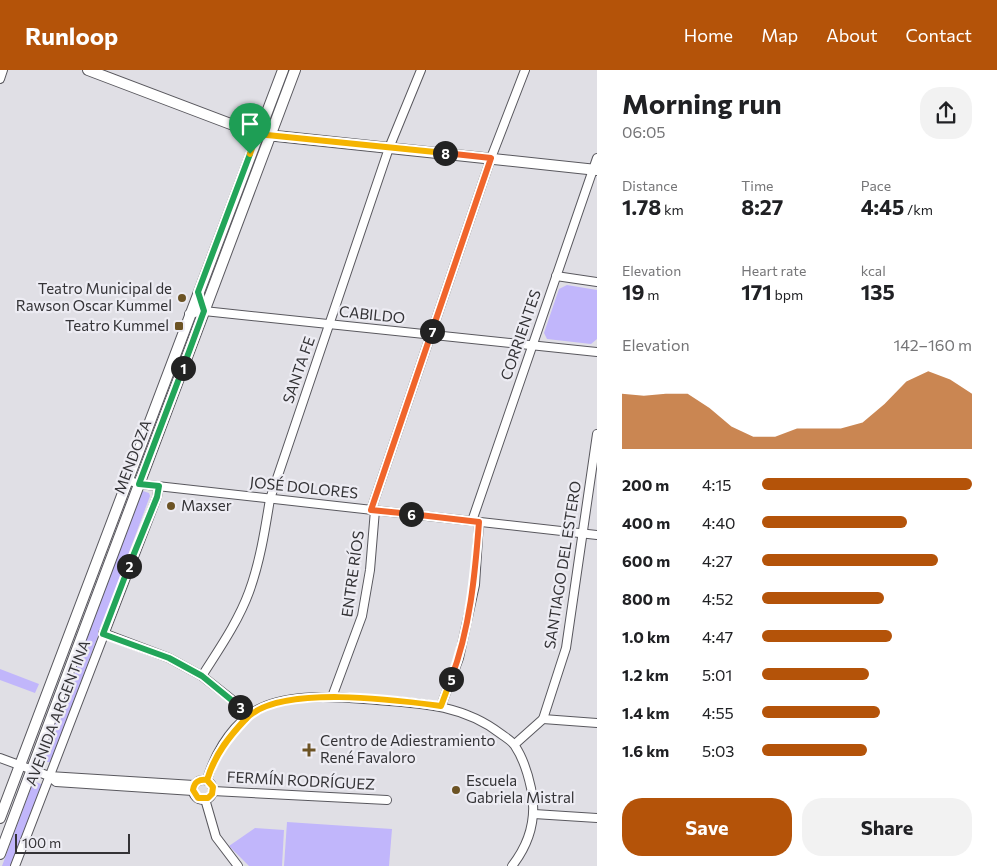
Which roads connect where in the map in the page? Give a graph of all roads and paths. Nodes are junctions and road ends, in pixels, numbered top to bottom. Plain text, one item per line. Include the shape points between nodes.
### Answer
1 (3, 70) edge
2 (88, 70) edge
3 (283, 70) edge
4 (295, 70) edge
5 (421, 70) edge
6 (525, 70) edge
7 (0, 79) edge
8 (257, 134) junction
9 (270, 135) junction
10 (389, 148) junction
11 (491, 158) junction
12 (597, 158) edge
13 (595, 169) edge
14 (556, 276) junction
15 (597, 282) edge
16 (198, 292) junction
17 (204, 311) junction
18 (189, 314) junction
19 (329, 324) junction
20 (431, 334) junction
21 (532, 345) junction
22 (597, 352) edge
23 (597, 434) edge
24 (127, 480) junction
25 (139, 484) junction
26 (159, 486) junction
27 (270, 499) junction
28 (373, 510) junction
29 (476, 521) junction
30 (583, 533) junction
31 (597, 535) edge
32 (103, 634) junction
33 (202, 676) junction
34 (332, 697) junction
35 (441, 706) junction
36 (250, 714) junction
37 (543, 720) junction
38 (597, 723) edge
39 (515, 744) junction
40 (0, 758) edge
41 (20, 766) junction
42 (32, 770) junction
43 (49, 776) junction
44 (207, 780) junction
45 (194, 788) junction
46 (213, 791) junction
47 (205, 800) junction
48 (388, 800) dead end
49 (534, 814) junction
50 (0, 818) edge
51 (597, 818) edge
52 (0, 854) edge
53 (228, 863) edge
54 (15, 866) edge
55 (238, 866) edge
56 (512, 866) edge

1 - 7 street
2 - 8 main road
3 - 8 main road, MENDOZA
4 - 9 main road, MENDOZA
5 - 10 street, SANTA FE
6 - 11 street, ENTRE RÍOS
8 - 9 main road
8 - 16 main road, MENDOZA
9 - 10 main road
9 - 17 main road, MENDOZA
10 - 11 main road
10 - 19 street, SANTA FE
11 - 13 main road
11 - 20 street, ENTRE RÍOS
12 - 13 street, CORRIENTES
13 - 14 street, CORRIENTES
14 - 15 street
14 - 21 street, CORRIENTES
16 - 17 street
16 - 18 main road, MENDOZA
17 - 18 street, CABILDO
17 - 19 street, CABILDO
17 - 25 main road, MENDOZA
18 - 24 main road, MENDOZA
19 - 20 street, CABILDO
19 - 27 street, SANTA FE
20 - 21 street, CABILDO
20 - 28 street, ENTRE RÍOS
21 - 22 street, CABILDO
21 - 29 street, CORRIENTES
23 - 30 street, SANTIAGO DEL ESTERO
24 - 25 street, JOSÉ DOLORES
24 - 41 main road, MENDOZA
25 - 26 street, JOSÉ DOLORES
25 - 42 main road, MENDOZA
26 - 27 street, JOSÉ DOLORES
26 - 32 street, AVENIDA ARGENTINA
27 - 28 street, JOSÉ DOLORES
27 - 33 street, SANTA FE via 263,543 249,593
28 - 29 street, JOSÉ DOLORES
28 - 34 street, ENTRE RÍOS via 370,570 362,616
29 - 30 street, JOSÉ DOLORES
29 - 35 street, CORRIENTES via 474,585 469,612 459,658
30 - 31 street, JOSÉ DOLORES
30 - 37 street, SANTIAGO DEL ESTERO via 566,648
32 - 33 street via 169,658
32 - 43 street, AVENIDA ARGENTINA
33 - 36 street
34 - 35 street
34 - 36 street via 291,699
35 - 39 street via 462,711
36 - 44 street via 225,741 212,762
37 - 38 street
37 - 39 street
39 - 49 street via 528,774
40 - 41 street
41 - 42 street
41 - 50 main road, MENDOZA
42 - 43 street
42 - 52 main road, MENDOZA
43 - 45 street
43 - 54 street, AVENIDA ARGENTINA
44 - 45 street via 200,780
44 - 46 street
45 - 47 street via 198,798
46 - 47 street
46 - 48 street, FERMÍN RODRÍGUEZ
47 - 53 street
49 - 51 street
49 - 56 street via 523,852
53 - 55 street

